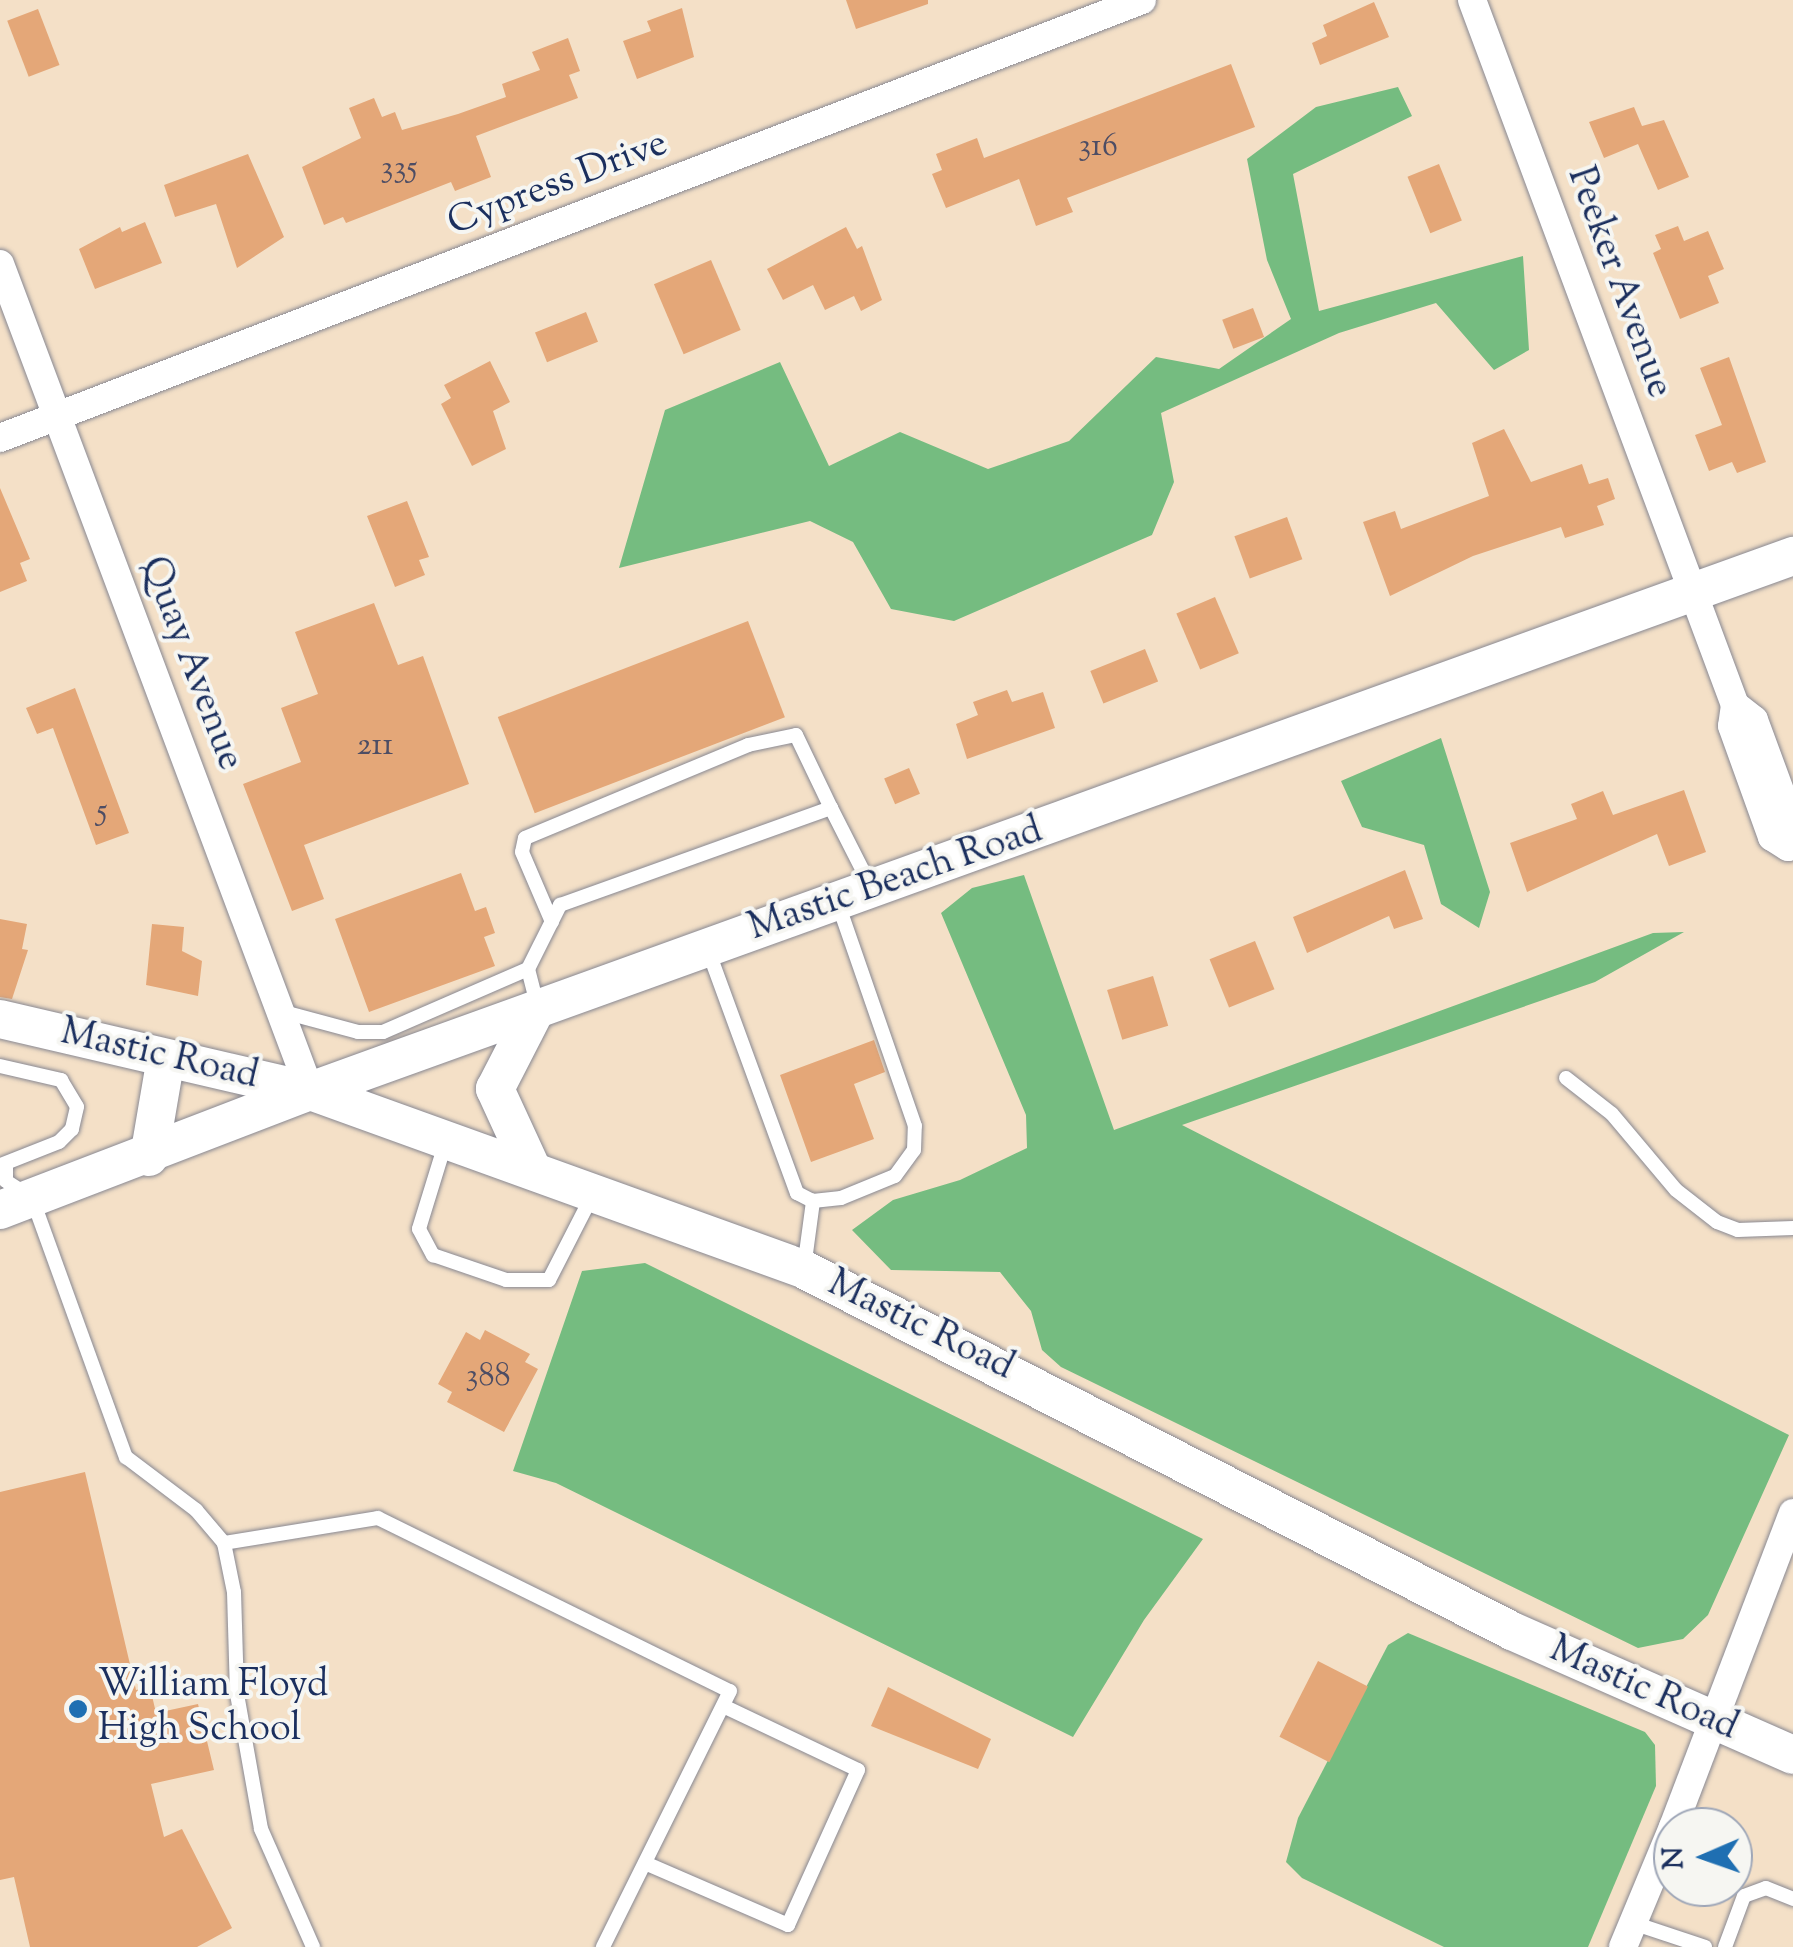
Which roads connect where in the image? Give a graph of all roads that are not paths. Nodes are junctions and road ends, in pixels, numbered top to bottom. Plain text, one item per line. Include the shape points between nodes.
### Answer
1 (1142, 0) edge
2 (1472, 0) edge
3 (0, 264) edge
4 (57, 418) junction
5 (0, 438) edge
6 (1793, 556) edge
7 (1692, 593) junction
8 (831, 808) junction
9 (1792, 842) edge
10 (874, 892) junction
11 (838, 904) junction
12 (552, 922) junction
13 (707, 946) junction
14 (528, 969) junction
15 (280, 1011) junction
16 (536, 1014) junction
17 (0, 1019) edge
18 (166, 1058) junction
19 (0, 1066) edge
20 (1566, 1078) dead end
21 (310, 1091) junction
22 (448, 1136) junction
23 (149, 1157) junction
24 (530, 1165) junction
25 (3, 1166) edge
26 (596, 1190) junction
27 (813, 1200) junction
28 (16, 1204) edge
29 (1793, 1228) edge
30 (804, 1268) junction
31 (1793, 1513) edge
32 (224, 1543) junction
33 (723, 1706) junction
34 (1716, 1726) junction
35 (1793, 1755) edge
36 (1682, 1807) edge
37 (644, 1863) junction
38 (1653, 1875) edge
39 (1793, 1899) edge
40 (1628, 1935) edge
41 (314, 1947) edge
42 (603, 1947) edge
43 (1705, 1947) edge
44 (1725, 1947) edge

1 - 4 street, Cypress Drive
2 - 7 street, Peeker Avenue
3 - 4 street, Quay Avenue
4 - 5 street, Cypress Drive
4 - 15 street, Quay Avenue
6 - 7 street, Mastic Beach Road
7 - 9 street, Peeker Avenue via 1735,705 1732,726 1772,837
7 - 10 street, Mastic Beach Road
8 - 10 lane
8 - 12 lane via 560,905
8 - 12 lane via 796,735 730,752 525,838 522,852
10 - 11 street, Mastic Beach Road
11 - 13 street, Mastic Beach Road
11 - 27 lane via 915,1126 914,1150 895,1176 841,1198
12 - 14 lane
13 - 16 street, Mastic Beach Road
13 - 27 lane via 797,1193
14 - 15 lane via 383,1032
14 - 16 lane
15 - 21 street, Quay Avenue
16 - 21 street, Mastic Beach Road
16 - 24 street via 494,1089
17 - 18 street, Mastic Road
18 - 21 street, Mastic Road
18 - 23 street
19 - 25 lane via 62,1080 77,1107 72,1129 59,1142
20 - 29 lane via 1612,1114 1676,1190 1717,1222 1738,1230
21 - 22 street, Mastic Road
21 - 23 street, Mastic Beach Road
22 - 24 street, Mastic Road
22 - 26 lane via 419,1229 433,1255 506,1280 549,1280
23 - 28 street, Mastic Beach Road
24 - 26 street, Mastic Road
25 - 28 lane
26 - 30 street, Mastic Road
27 - 30 lane
28 - 32 lane via 126,1458 196,1510
30 - 34 street, Mastic Road via 1512,1631
31 - 34 street
32 - 33 lane via 378,1518 730,1691
32 - 41 lane via 234,1592 237,1694 262,1828
33 - 37 lane
33 - 37 lane via 858,1770 788,1924
34 - 35 street, Mastic Road
34 - 36 street
37 - 42 lane
38 - 40 street
39 - 44 lane via 1766,1888 1744,1896
40 - 43 lane

